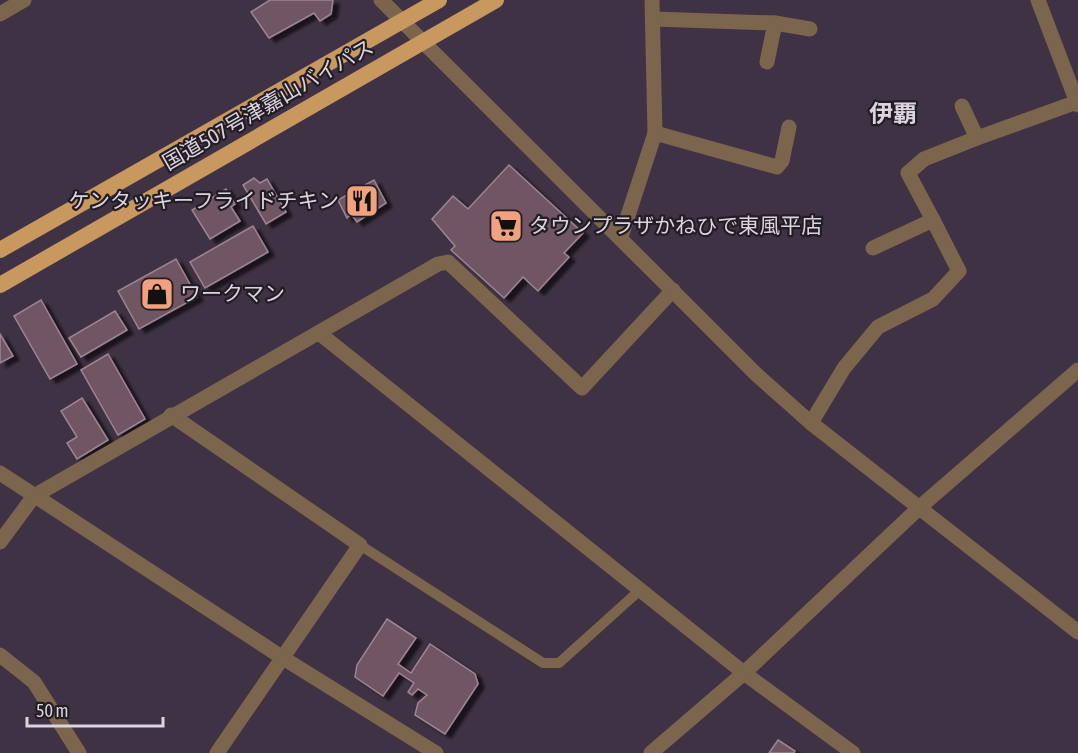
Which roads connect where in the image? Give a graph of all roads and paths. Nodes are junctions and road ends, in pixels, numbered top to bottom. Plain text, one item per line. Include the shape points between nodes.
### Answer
1 (24, 0) edge
2 (381, 0) edge
3 (439, 0) edge
4 (496, 0) edge
5 (652, 0) edge
6 (1038, 0) edge
7 (0, 14) edge
8 (653, 19) junction
9 (402, 21) junction
10 (775, 23) junction
11 (810, 29) dead end
12 (423, 42) junction
13 (767, 62) dead end
14 (1077, 104) edge
15 (962, 106) dead end
16 (789, 127) dead end
17 (655, 133) junction
18 (977, 138) junction
19 (933, 220) junction
20 (621, 237) junction
21 (873, 248) dead end
22 (0, 250) edge
23 (0, 285) edge
24 (673, 290) junction
25 (319, 333) junction
26 (1078, 370) edge
27 (171, 415) junction
28 (811, 423) junction
29 (0, 473) edge
30 (34, 495) junction
31 (920, 507) junction
32 (0, 542) edge
33 (360, 545) junction
34 (640, 591) junction
35 (1078, 632) edge
36 (0, 655) edge
37 (283, 658) junction
38 (744, 673) junction
39 (79, 753) edge
40 (218, 753) edge
41 (436, 753) edge
42 (651, 753) edge
43 (854, 753) edge

1 - 7 street
2 - 9 street
3 - 9 highway, 国道507号津嘉山バイパス
4 - 12 highway, 国道507号津嘉山バイパス
5 - 8 street
6 - 14 street
8 - 10 street
8 - 17 street
9 - 12 street
9 - 22 highway, 国道507号津嘉山バイパス
10 - 11 street
10 - 13 street
12 - 20 street
12 - 23 highway, 国道507号津嘉山バイパス
14 - 18 street
15 - 18 street
16 - 17 street via 782,161 777,167
17 - 20 street
18 - 19 street via 924,159 908,173
19 - 21 street
19 - 28 street via 959,271 933,299 878,327 844,368
20 - 24 street
24 - 25 street via 582,388 448,262 438,264
24 - 28 street
25 - 27 street
25 - 34 street
26 - 31 street
27 - 30 street
27 - 33 street
28 - 31 street
29 - 30 street
30 - 32 street
30 - 37 street
31 - 35 street
31 - 38 street
33 - 34 lane via 543,663 559,663
33 - 37 street
34 - 38 street
36 - 39 street via 34,682
37 - 40 street
37 - 41 street
38 - 42 street
38 - 43 street

